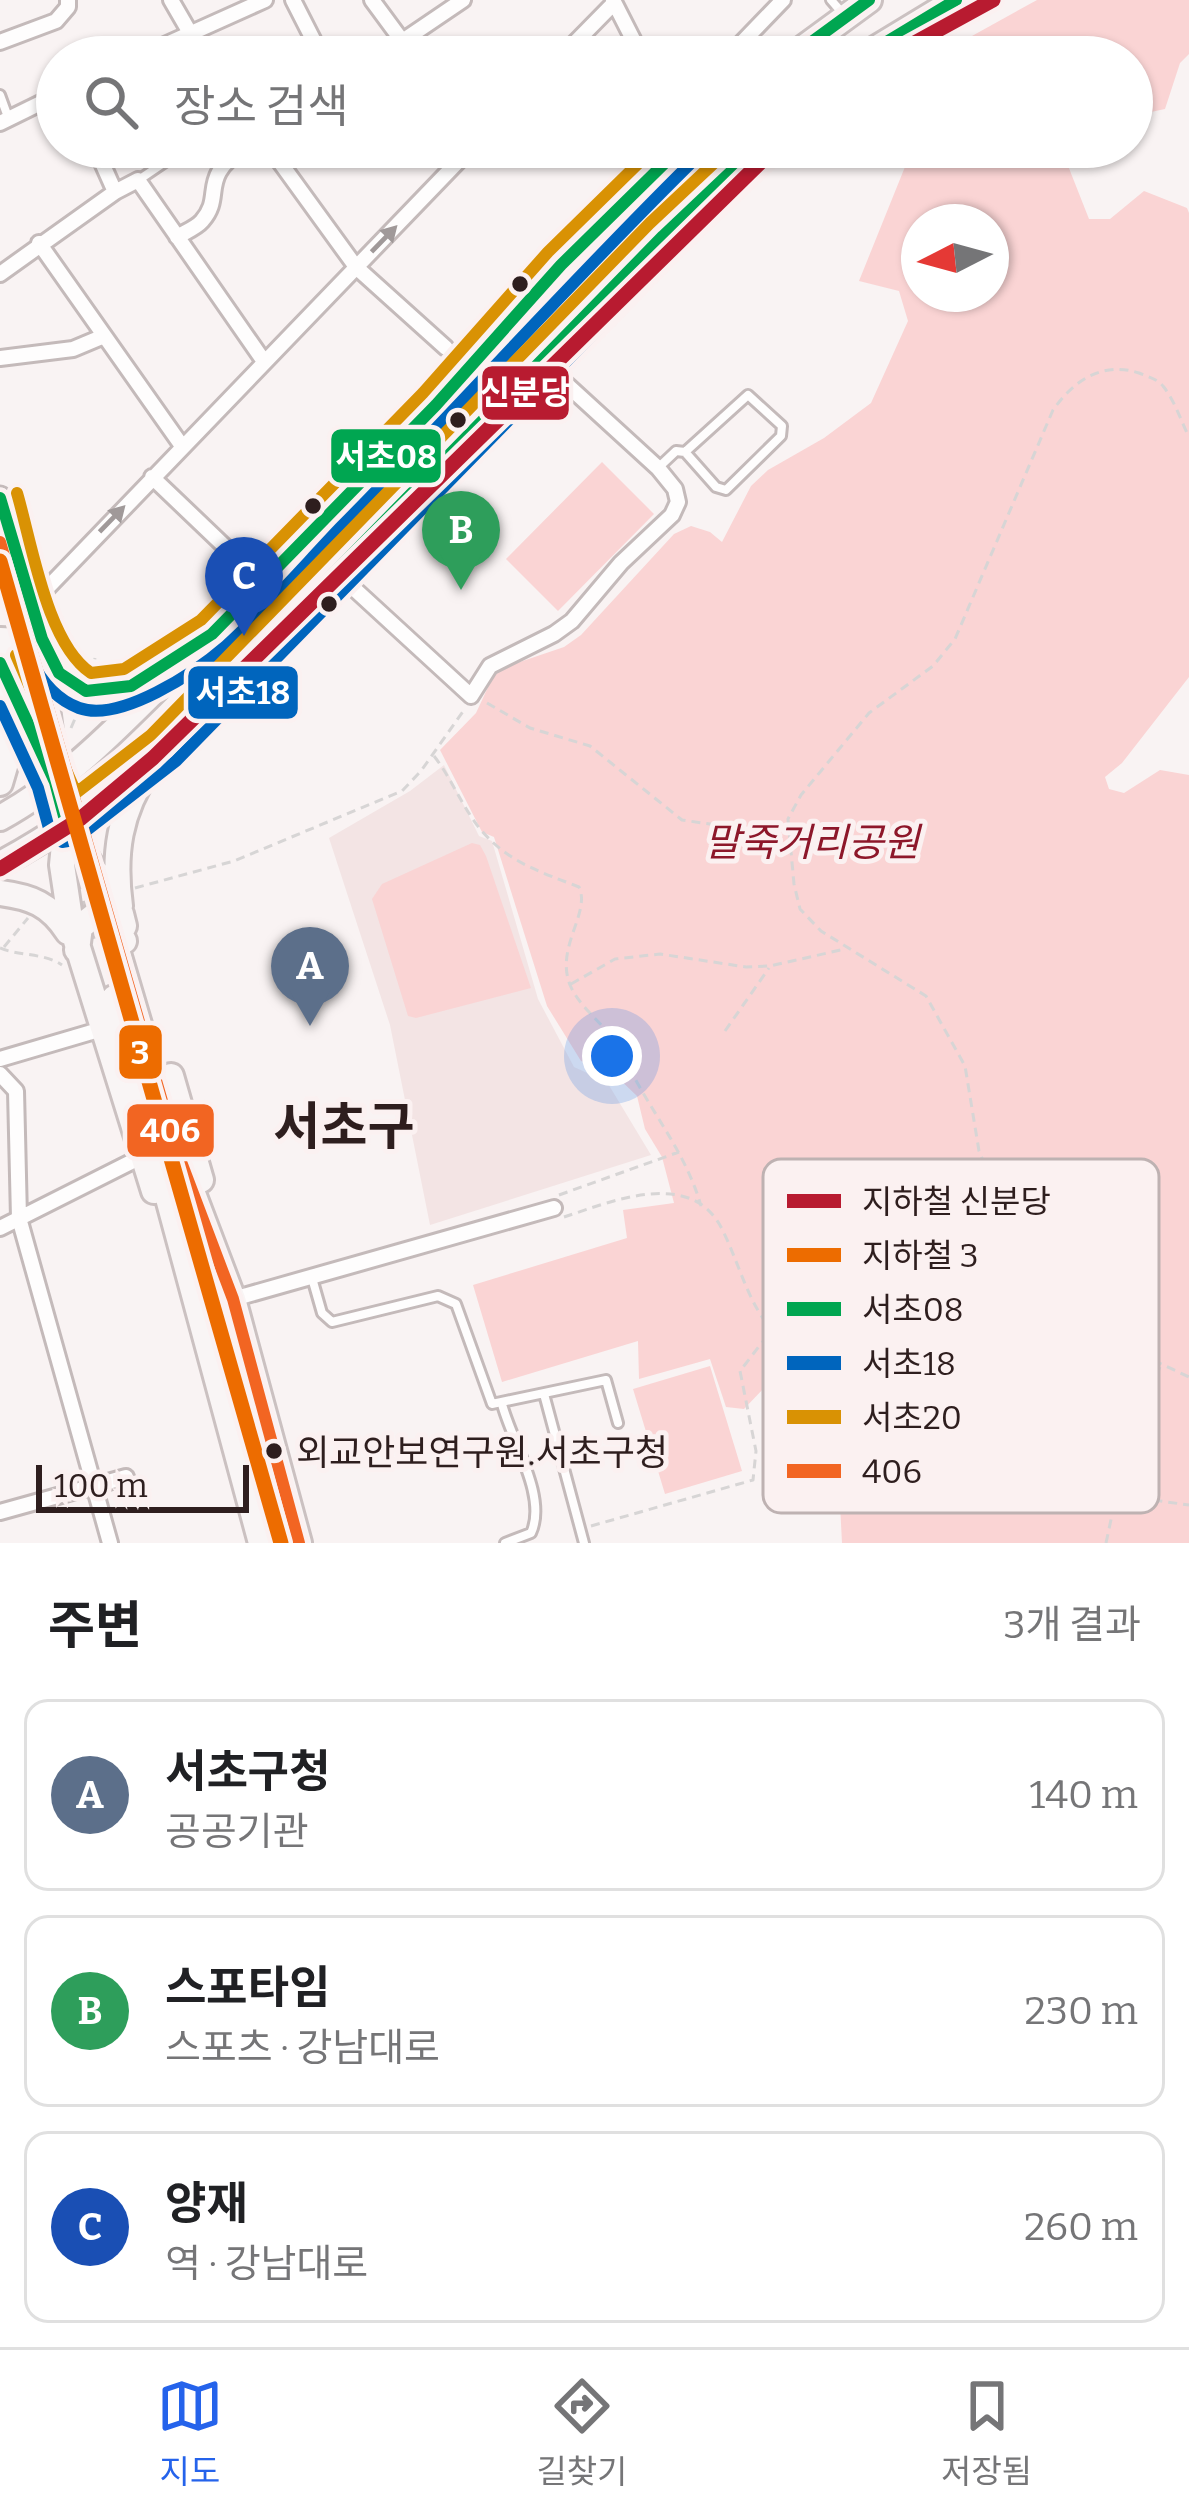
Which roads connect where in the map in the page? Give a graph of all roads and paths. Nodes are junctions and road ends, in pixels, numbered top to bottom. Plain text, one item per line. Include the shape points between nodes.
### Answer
1 (68, 0) edge
2 (171, 0) edge
3 (265, 0) edge
4 (293, 0) edge
5 (372, 0) edge
6 (463, 0) edge
7 (783, 0) edge
8 (869, 0) edge
9 (956, 0) edge
10 (613, 2) edge
11 (838, 8) edge
12 (188, 34) junction
13 (184, 36) edge
14 (311, 36) edge
15 (397, 36) edge
16 (410, 36) edge
17 (581, 36) edge
18 (631, 36) edge
19 (748, 36) edge
20 (811, 36) edge
21 (897, 36) edge
22 (0, 42) edge
23 (0, 95) edge
24 (36, 105) edge
25 (4, 121) edge
26 (104, 168) edge
27 (156, 168) edge
28 (218, 168) edge
29 (284, 168) edge
30 (452, 168) edge
31 (660, 168) edge
32 (702, 168) edge
33 (736, 168) edge
34 (139, 180) junction
35 (115, 192) junction
36 (663, 236) junction
37 (177, 237) junction
38 (39, 244) junction
39 (356, 267) junction
40 (0, 274) edge
41 (104, 336) junction
42 (446, 348) dead end
43 (0, 358) edge
44 (263, 360) junction
45 (542, 361) junction
46 (436, 405) junction
47 (1189, 437) edge
48 (182, 446) junction
49 (686, 452) junction
50 (658, 468) junction
51 (152, 477) junction
52 (0, 498) edge
53 (0, 542) edge
54 (337, 574) junction
55 (263, 583) junction
56 (0, 599) edge
57 (20, 623) edge
58 (212, 634) junction
59 (94, 658) dead end
60 (0, 663) edge
61 (0, 674) edge
62 (91, 677) dead end
63 (231, 680) junction
64 (471, 696) junction
65 (82, 703) dead end
66 (71, 728) dead end
67 (163, 748) junction
68 (433, 755) junction
69 (55, 782) junction
70 (0, 783) edge
71 (0, 818) edge
72 (66, 824) junction
73 (0, 864) edge
74 (794, 884) junction
75 (0, 892) edge
76 (33, 913) dead end
77 (100, 932) junction
78 (1, 948) edge
79 (847, 948) junction
80 (770, 966) junction
81 (570, 984) junction
82 (142, 992) junction
83 (102, 1029) junction
84 (725, 1031) dead end
85 (0, 1059) edge
86 (0, 1074) edge
87 (679, 1152) junction
88 (0, 1157) edge
89 (141, 1157) junction
90 (17, 1158) junction
91 (982, 1159) edge
92 (701, 1206) junction
93 (554, 1208) junction
94 (19, 1218) junction
95 (0, 1228) edge
96 (221, 1264) junction
97 (187, 1276) junction
98 (312, 1278) junction
99 (233, 1299) junction
100 (763, 1318) edge
101 (763, 1344) edge
102 (1161, 1365) joint
103 (1159, 1370) edge
104 (1189, 1377) edge
105 (544, 1394) junction
106 (502, 1404) junction
107 (618, 1424) dead end
108 (126, 1477) dead end
109 (94, 1486) junction
110 (1159, 1501) edge
111 (1189, 1505) edge
112 (0, 1512) edge
113 (1112, 1513) edge
114 (580, 1529) junction
115 (110, 1543) edge
116 (261, 1543) edge
117 (298, 1543) edge
118 (505, 1543) edge
119 (584, 1543) edge
120 (1106, 1543) edge

1 - 22 street via 56,21
2 - 12 street
3 - 12 street
4 - 14 street
5 - 15 street
6 - 16 street
7 - 19 street
8 - 11 main road
9 - 21 main road
10 - 17 street
10 - 18 street
11 - 20 main road
12 - 13 street
23 - 25 lane
24 - 25 street
26 - 35 street
27 - 34 lane
28 - 37 street via 207,214
29 - 39 street
39 -> 30 street
31 - 46 main road
32 - 46 lane via 573,295
33 - 36 main road
34 - 35 street
34 - 37 street
35 - 38 street
36 - 45 main road
36 - 63 lane via 491,374 364,506
37 - 44 street
38 - 40 street
38 - 41 street
39 - 42 street
39 - 44 street
41 - 43 street via 73,349
41 - 48 street
44 - 48 street
45 - 50 street
45 - 54 main road
46 - 55 main road
47 - 74 path via 1151,377 1119,366 1067,389 955,639 933,666 869,713 801,794 788,820
48 - 51 street
49 - 49 lane via 726,490 783,432 748,394
49 - 50 lane
50 - 64 street via 675,489 672,515 572,621 490,666
51 - 55 street
57 -> 51 street
52 - 57 main road
53 - 57 main road
54 - 63 main road
54 - 64 street
55 - 58 main road
56 - 57 main road
57 - 58 main road via 59,673 86,691 131,686
57 - 69 main road via 50,721
58 - 69 main road
59 - 62 path
60 - 69 main road
61 - 70 main road via 11,735
63 - 67 main road
64 - 68 path
64 - 74 path via 530,728 590,746 682,820 789,828
65 - 66 path
67 - 72 main road
67 - 77 main road via 127,804
68 - 77 path via 402,790 234,861
68 - 81 path via 499,847 542,876 579,887 566,959
69 - 71 main road
69 - 72 main road
72 - 73 main road
72 - 77 main road
72 - 77 main road via 63,884
74 - 79 path via 800,909
75 - 77 main road
76 - 78 path
77 - 78 path via 54,960
77 - 82 main road
77 - 82 main road via 80,927 86,920 117,922
77 - 83 main road
77 - 96 main road
77 - 97 main road
79 - 80 path
79 - 91 path via 926,996 965,1066
80 - 81 path via 660,954 615,959
80 - 84 path
81 - 87 path via 616,1042
82 - 96 main road via 191,1138
83 - 85 street
83 - 89 main road
86 - 90 street via 16,1091
87 - 92 path
87 - 93 path via 559,1196
88 - 90 street
89 - 94 street
89 - 97 main road
90 - 94 street
92 - 93 path via 635,1193 563,1217
92 - 100 path via 721,1226
93 - 98 street
94 - 95 street
94 - 109 street
96 - 99 main road
97 - 116 main road
98 - 99 street
98 - 106 lane via 332,1322 451,1299 488,1399
99 - 117 main road
101 - 114 path via 740,1371 753,1480
102 - 103 path
102 - 104 path
105 - 106 lane
105 - 107 lane via 606,1380
105 - 114 lane
106 - 118 lane via 535,1517 531,1533
108 - 109 street
109 - 112 street
109 - 115 street
110 - 111 path
113 - 120 path
114 - 119 lane

